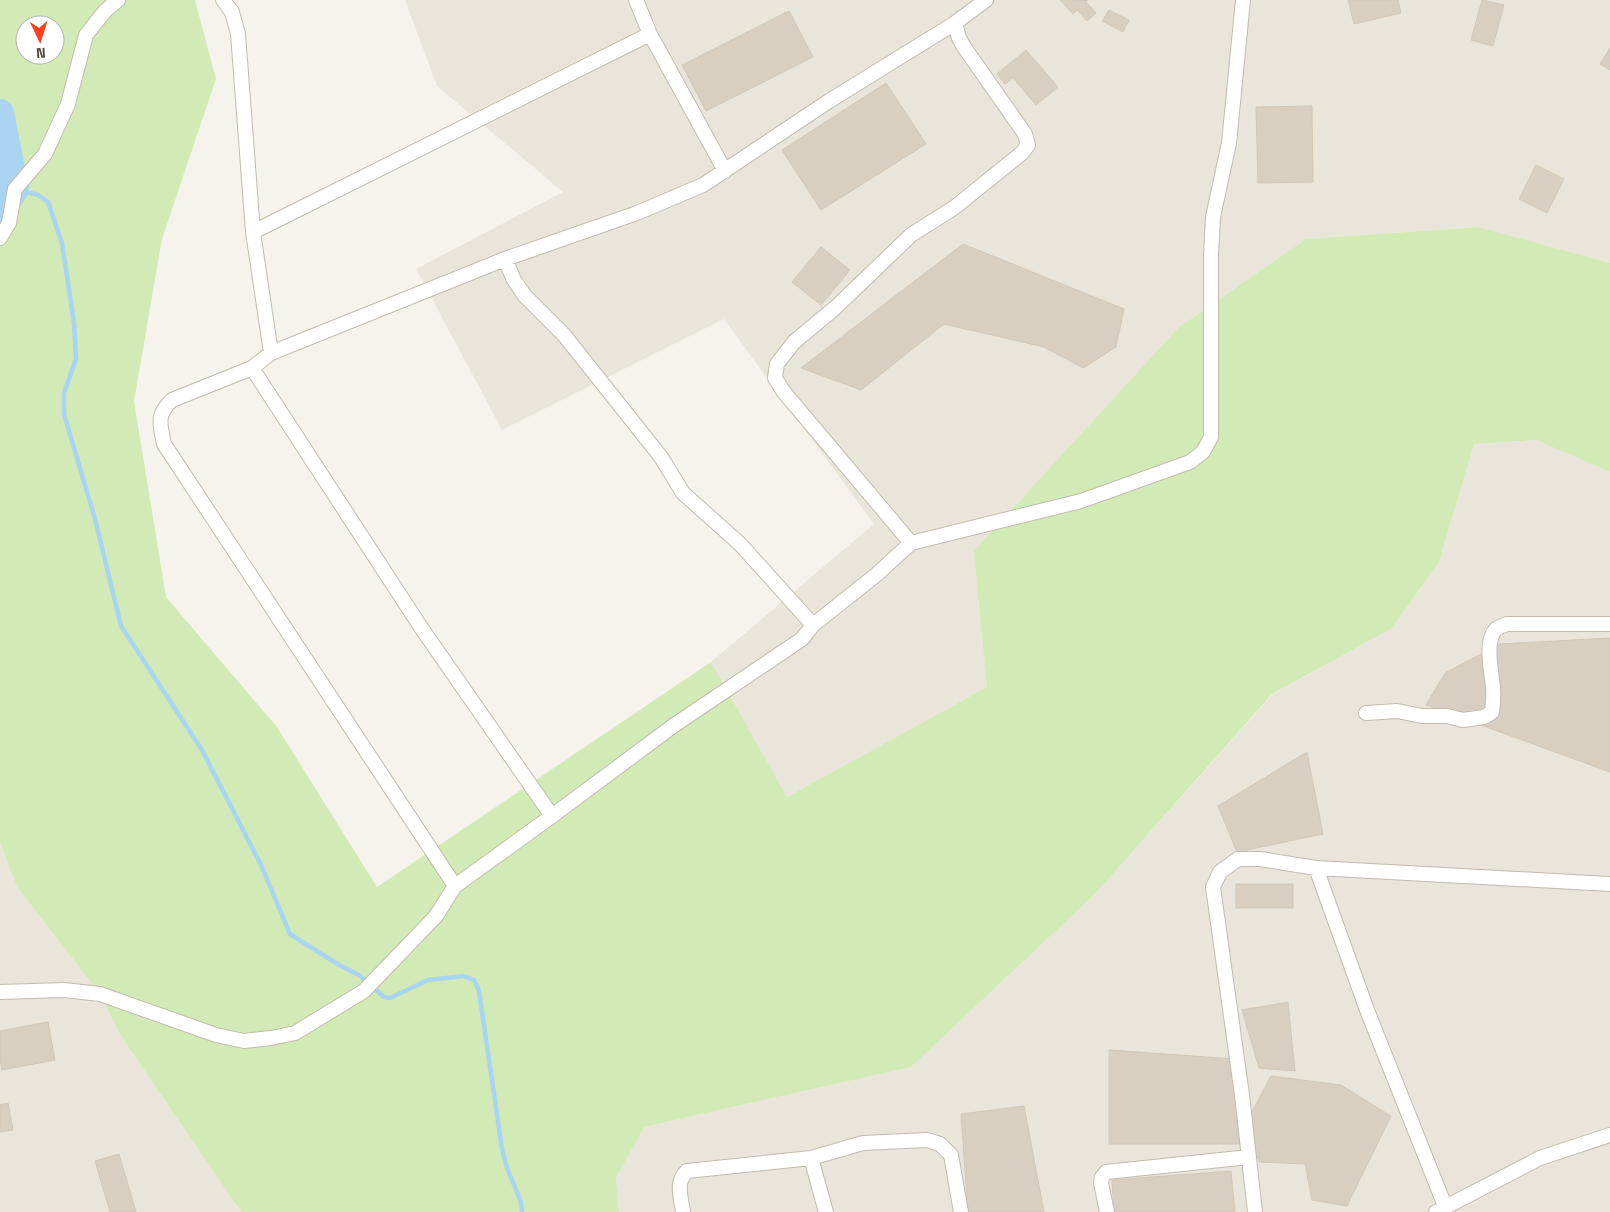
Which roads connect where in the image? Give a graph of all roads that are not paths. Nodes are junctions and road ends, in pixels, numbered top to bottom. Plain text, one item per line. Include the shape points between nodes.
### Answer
1 (118, 0) edge
2 (223, 0) edge
3 (636, 0) edge
4 (986, 0) edge
5 (1243, 0) edge
6 (955, 22) junction
7 (650, 34) junction
8 (725, 171) junction
9 (253, 232) junction
10 (0, 238) edge
11 (505, 259) junction
12 (271, 353) junction
13 (252, 368) junction
14 (910, 543) junction
15 (1610, 624) edge
16 (813, 626) junction
17 (1366, 713) dead end
18 (552, 816) junction
19 (1316, 868) junction
20 (1610, 884) edge
21 (455, 886) junction
22 (0, 992) edge
23 (1610, 1135) edge
24 (1249, 1156) junction
25 (811, 1158) junction
26 (1441, 1209) edge
27 (683, 1212) edge
28 (826, 1212) edge
29 (961, 1212) edge
30 (1107, 1212) edge
31 (1254, 1212) edge

1 - 10 street via 86,35 68,104 45,154 14,189 8,223
2 - 9 street via 232,12 238,34
3 - 7 street
4 - 6 street
5 - 14 street via 1229,144 1213,217 1211,436 1203,452 1190,462 1081,501
6 - 8 street
6 - 14 street via 964,47 1025,134 1028,145 955,208 911,235 835,308 794,342 777,364 775,378
7 - 8 street
7 - 9 street
8 - 11 street via 636,213
9 - 12 street
11 - 12 street
11 - 16 street via 525,296 564,335 661,457 683,493 740,544
12 - 13 street
13 - 18 street via 420,626
13 - 21 street via 172,400 163,408 160,423 164,444
14 - 16 street via 876,576
15 - 17 street via 1507,624 1496,629 1490,648 1492,712 1484,717 1463,720 1397,711
16 - 18 street via 788,650 673,726
18 - 21 street
19 - 20 street
19 - 24 street via 1260,859 1238,859 1220,872 1214,887
19 - 26 street
21 - 22 street via 436,916 364,991 295,1033 244,1041 216,1035 100,994 64,990
23 - 26 street via 1540,1158
24 - 30 street via 1106,1172 1101,1183
24 - 31 street
25 - 27 street via 688,1170 679,1184
25 - 28 street
25 - 29 street via 863,1143 927,1140 940,1144 951,1155

